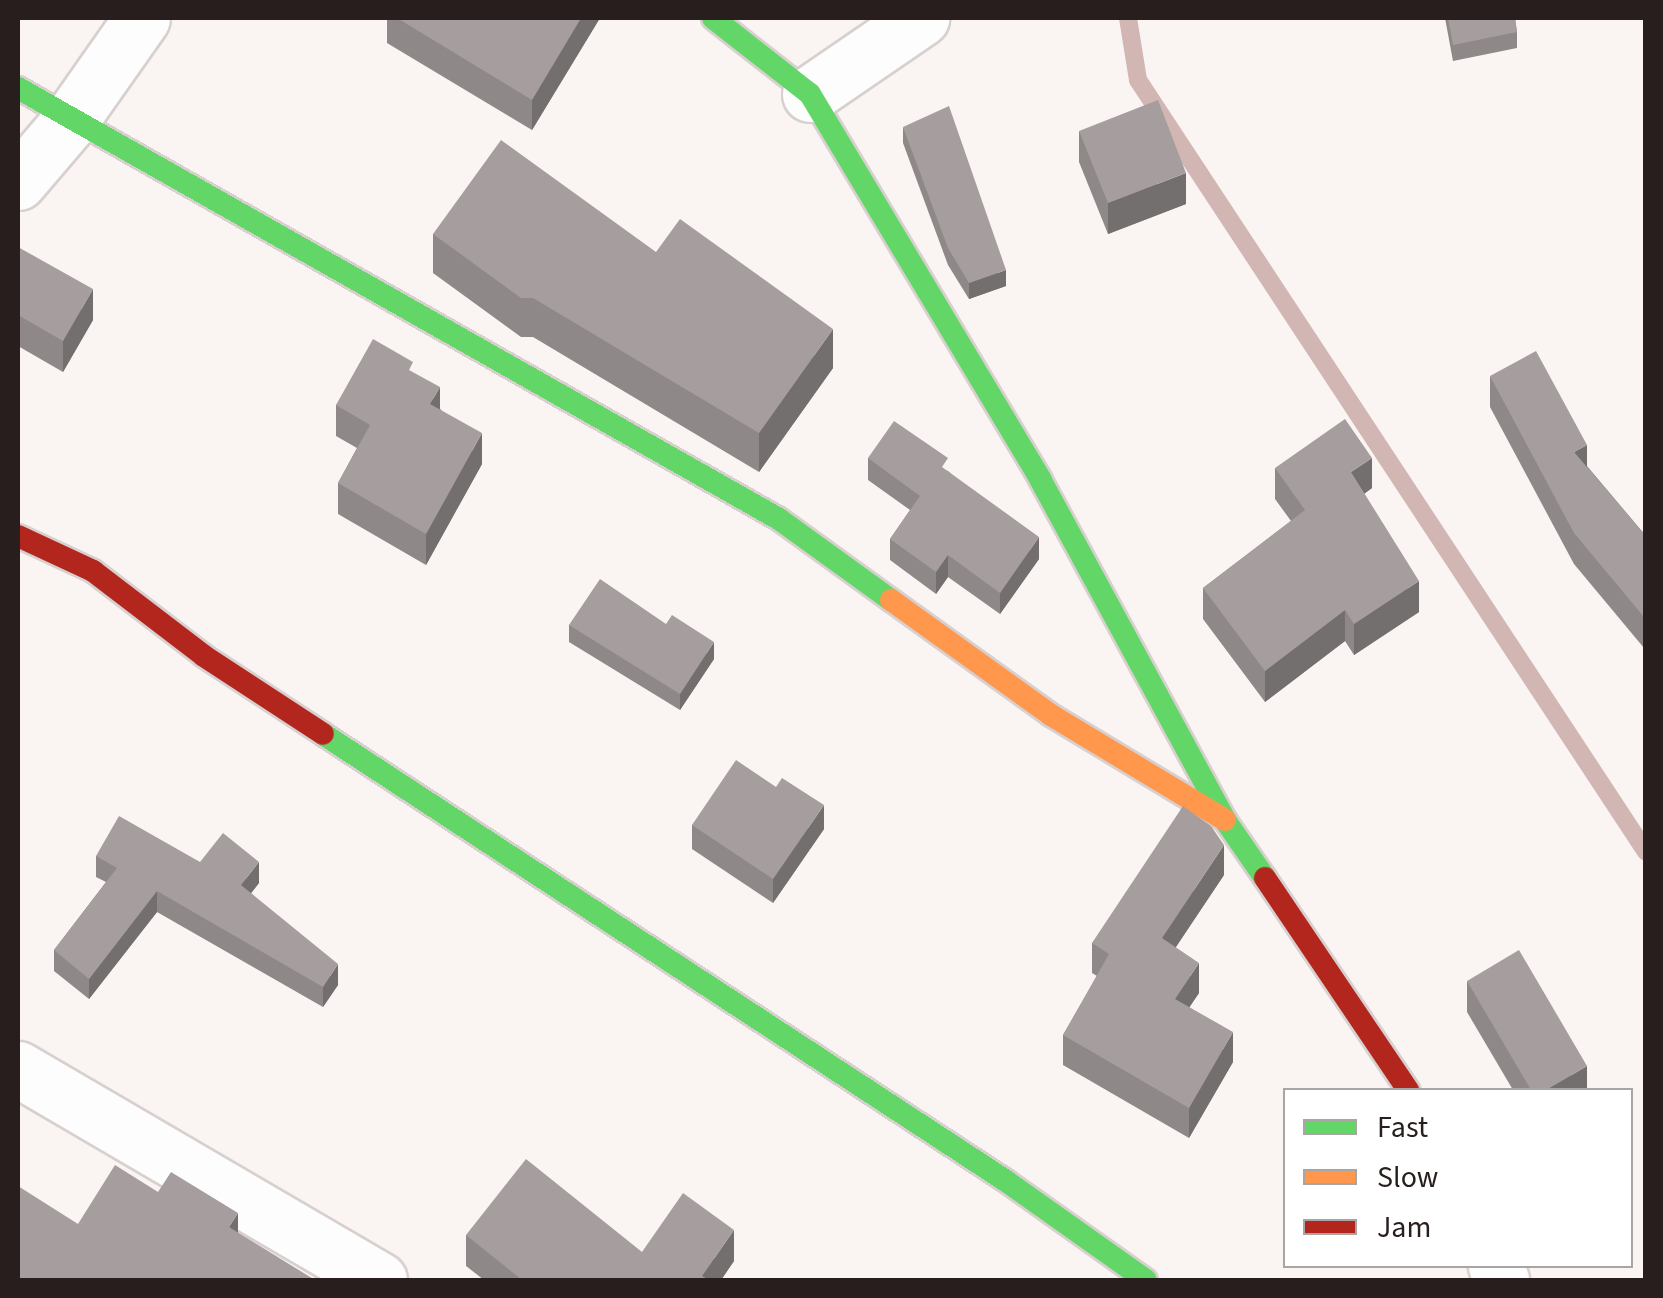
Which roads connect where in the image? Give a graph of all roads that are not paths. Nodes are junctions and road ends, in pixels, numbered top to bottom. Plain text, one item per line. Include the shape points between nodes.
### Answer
1 (142, 18) edge
2 (713, 18) edge
3 (920, 18) edge
4 (18, 88) edge
5 (810, 94) junction
6 (70, 122) junction
7 (18, 182) edge
8 (18, 536) edge
9 (1225, 820) junction
10 (18, 1069) edge
11 (1407, 1088) edge
12 (380, 1280) edge
13 (1146, 1280) edge

1 - 6 street
2 - 5 street
3 - 5 street
4 - 6 street
5 - 9 street via 1040,478
6 - 7 street
6 - 9 street via 540,379 779,519 1051,715
8 - 13 street via 93,571 204,656 1006,1181
9 - 11 street
10 - 12 street

